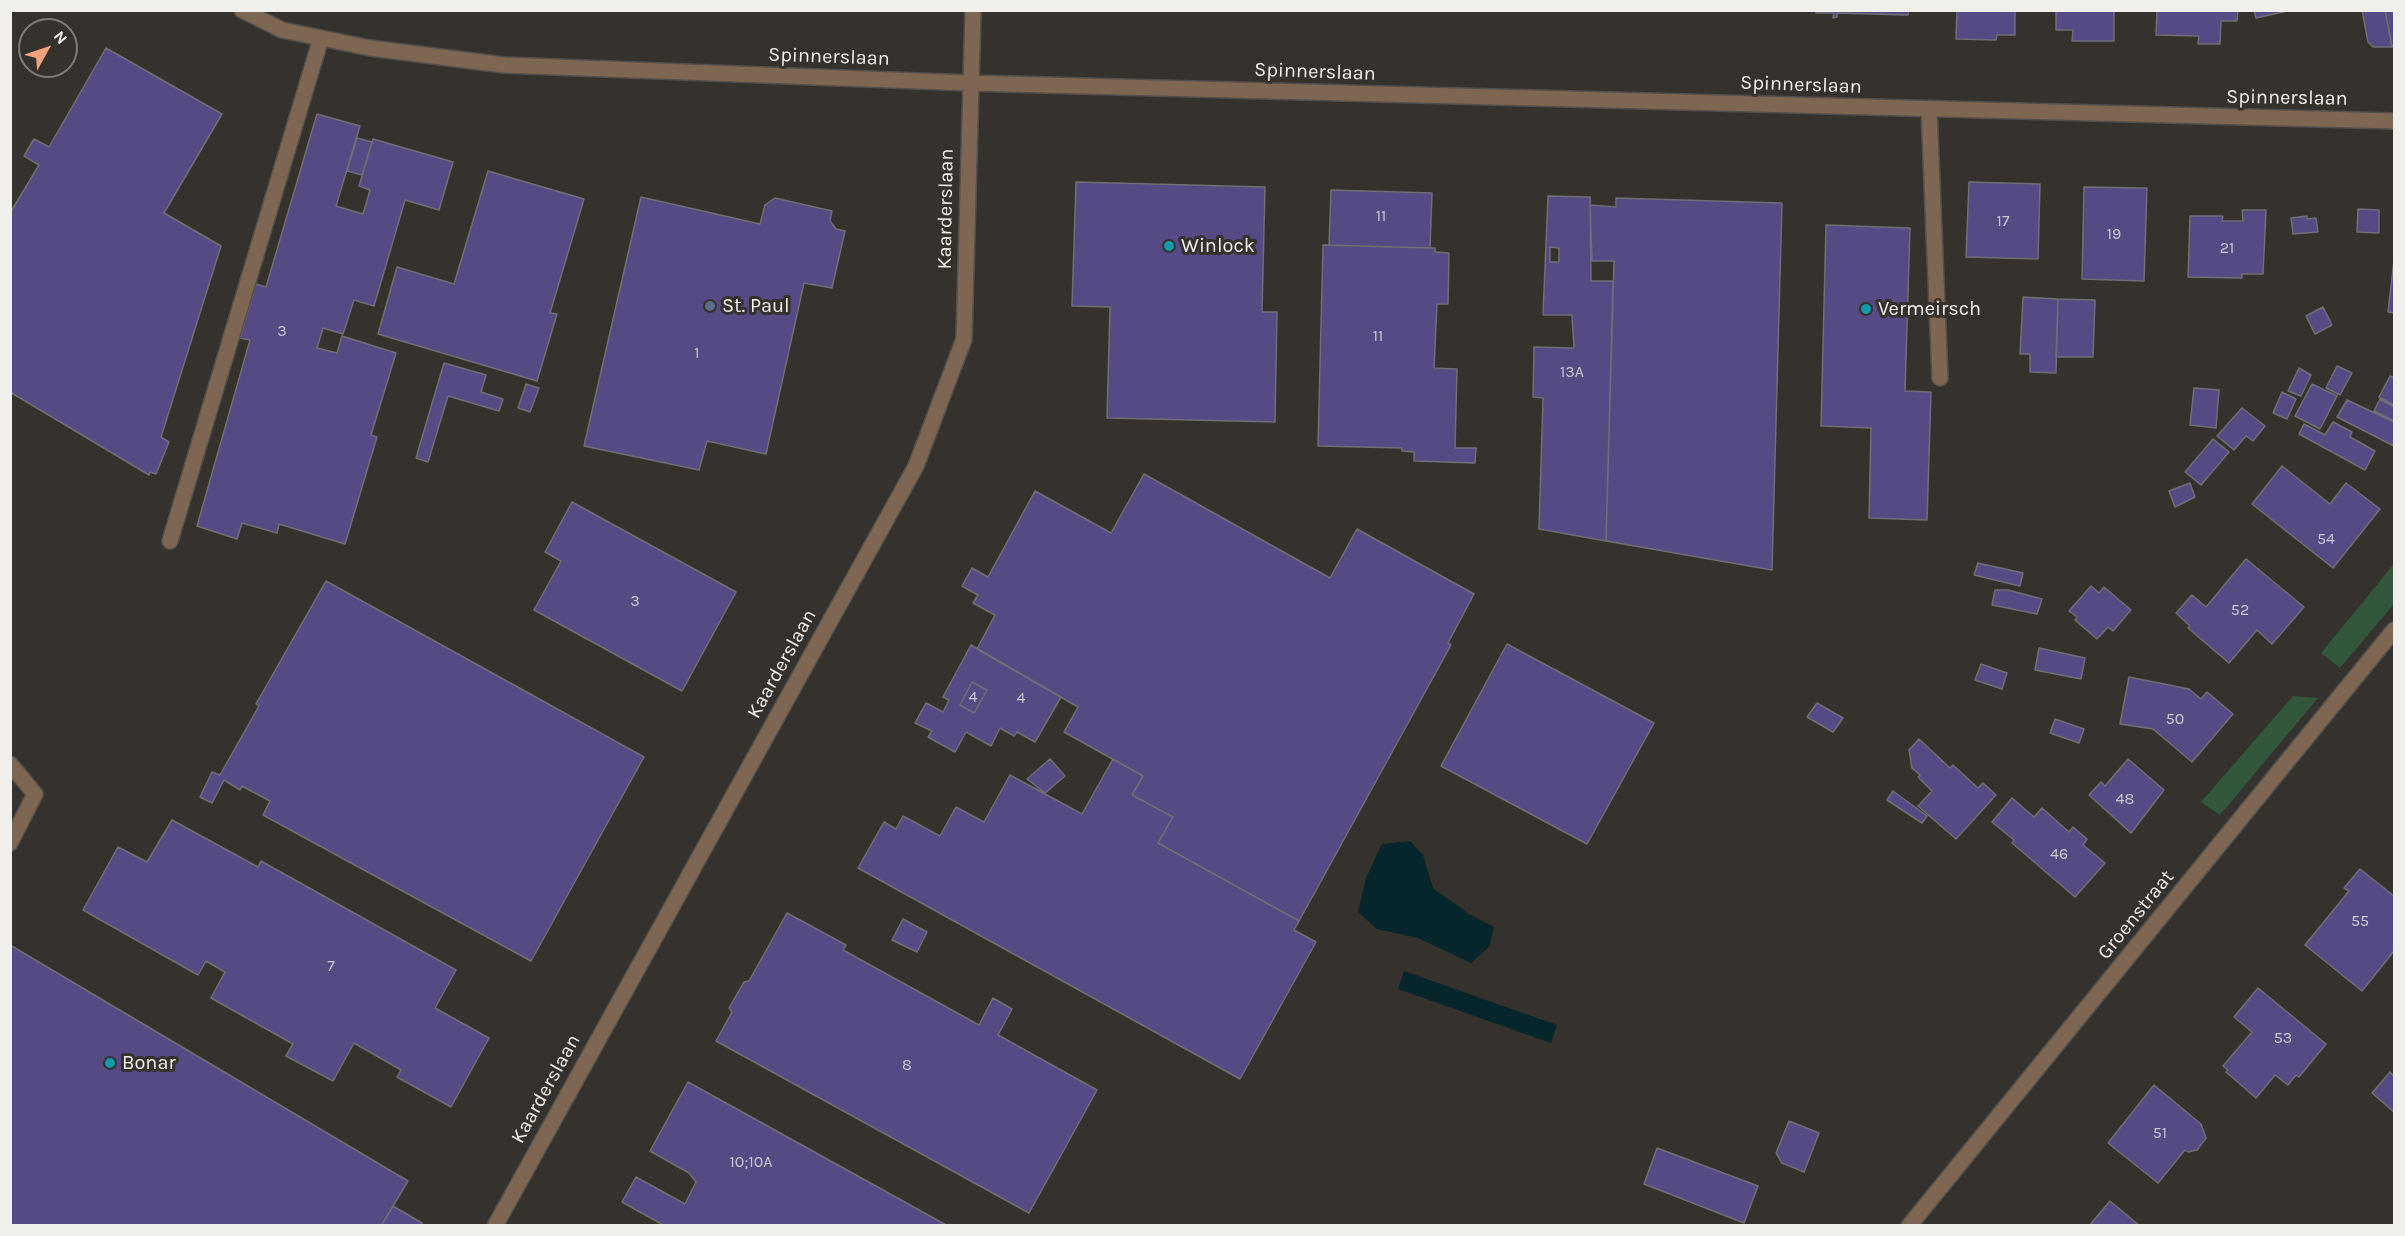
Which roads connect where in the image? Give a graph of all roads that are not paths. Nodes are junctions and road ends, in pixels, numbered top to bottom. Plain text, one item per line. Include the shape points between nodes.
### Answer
1 (242, 10) edge
2 (973, 10) edge
3 (321, 38) junction
4 (970, 83) junction
5 (1929, 109) junction
6 (2394, 121) edge
7 (1940, 378) dead end
8 (170, 541) dead end
9 (2394, 630) edge
10 (10, 764) edge
11 (10, 843) edge
12 (495, 1226) edge
13 (1909, 1226) edge

1 - 3 street, Spinnerslaan via 282,30
2 - 4 street, Kaarderslaan
3 - 4 street, Spinnerslaan via 504,65
3 - 8 street
4 - 5 street, Spinnerslaan
4 - 12 street, Kaarderslaan via 964,339 916,466
5 - 6 street, Spinnerslaan
5 - 7 street
9 - 13 street, Groenstraat
10 - 11 street via 35,794

